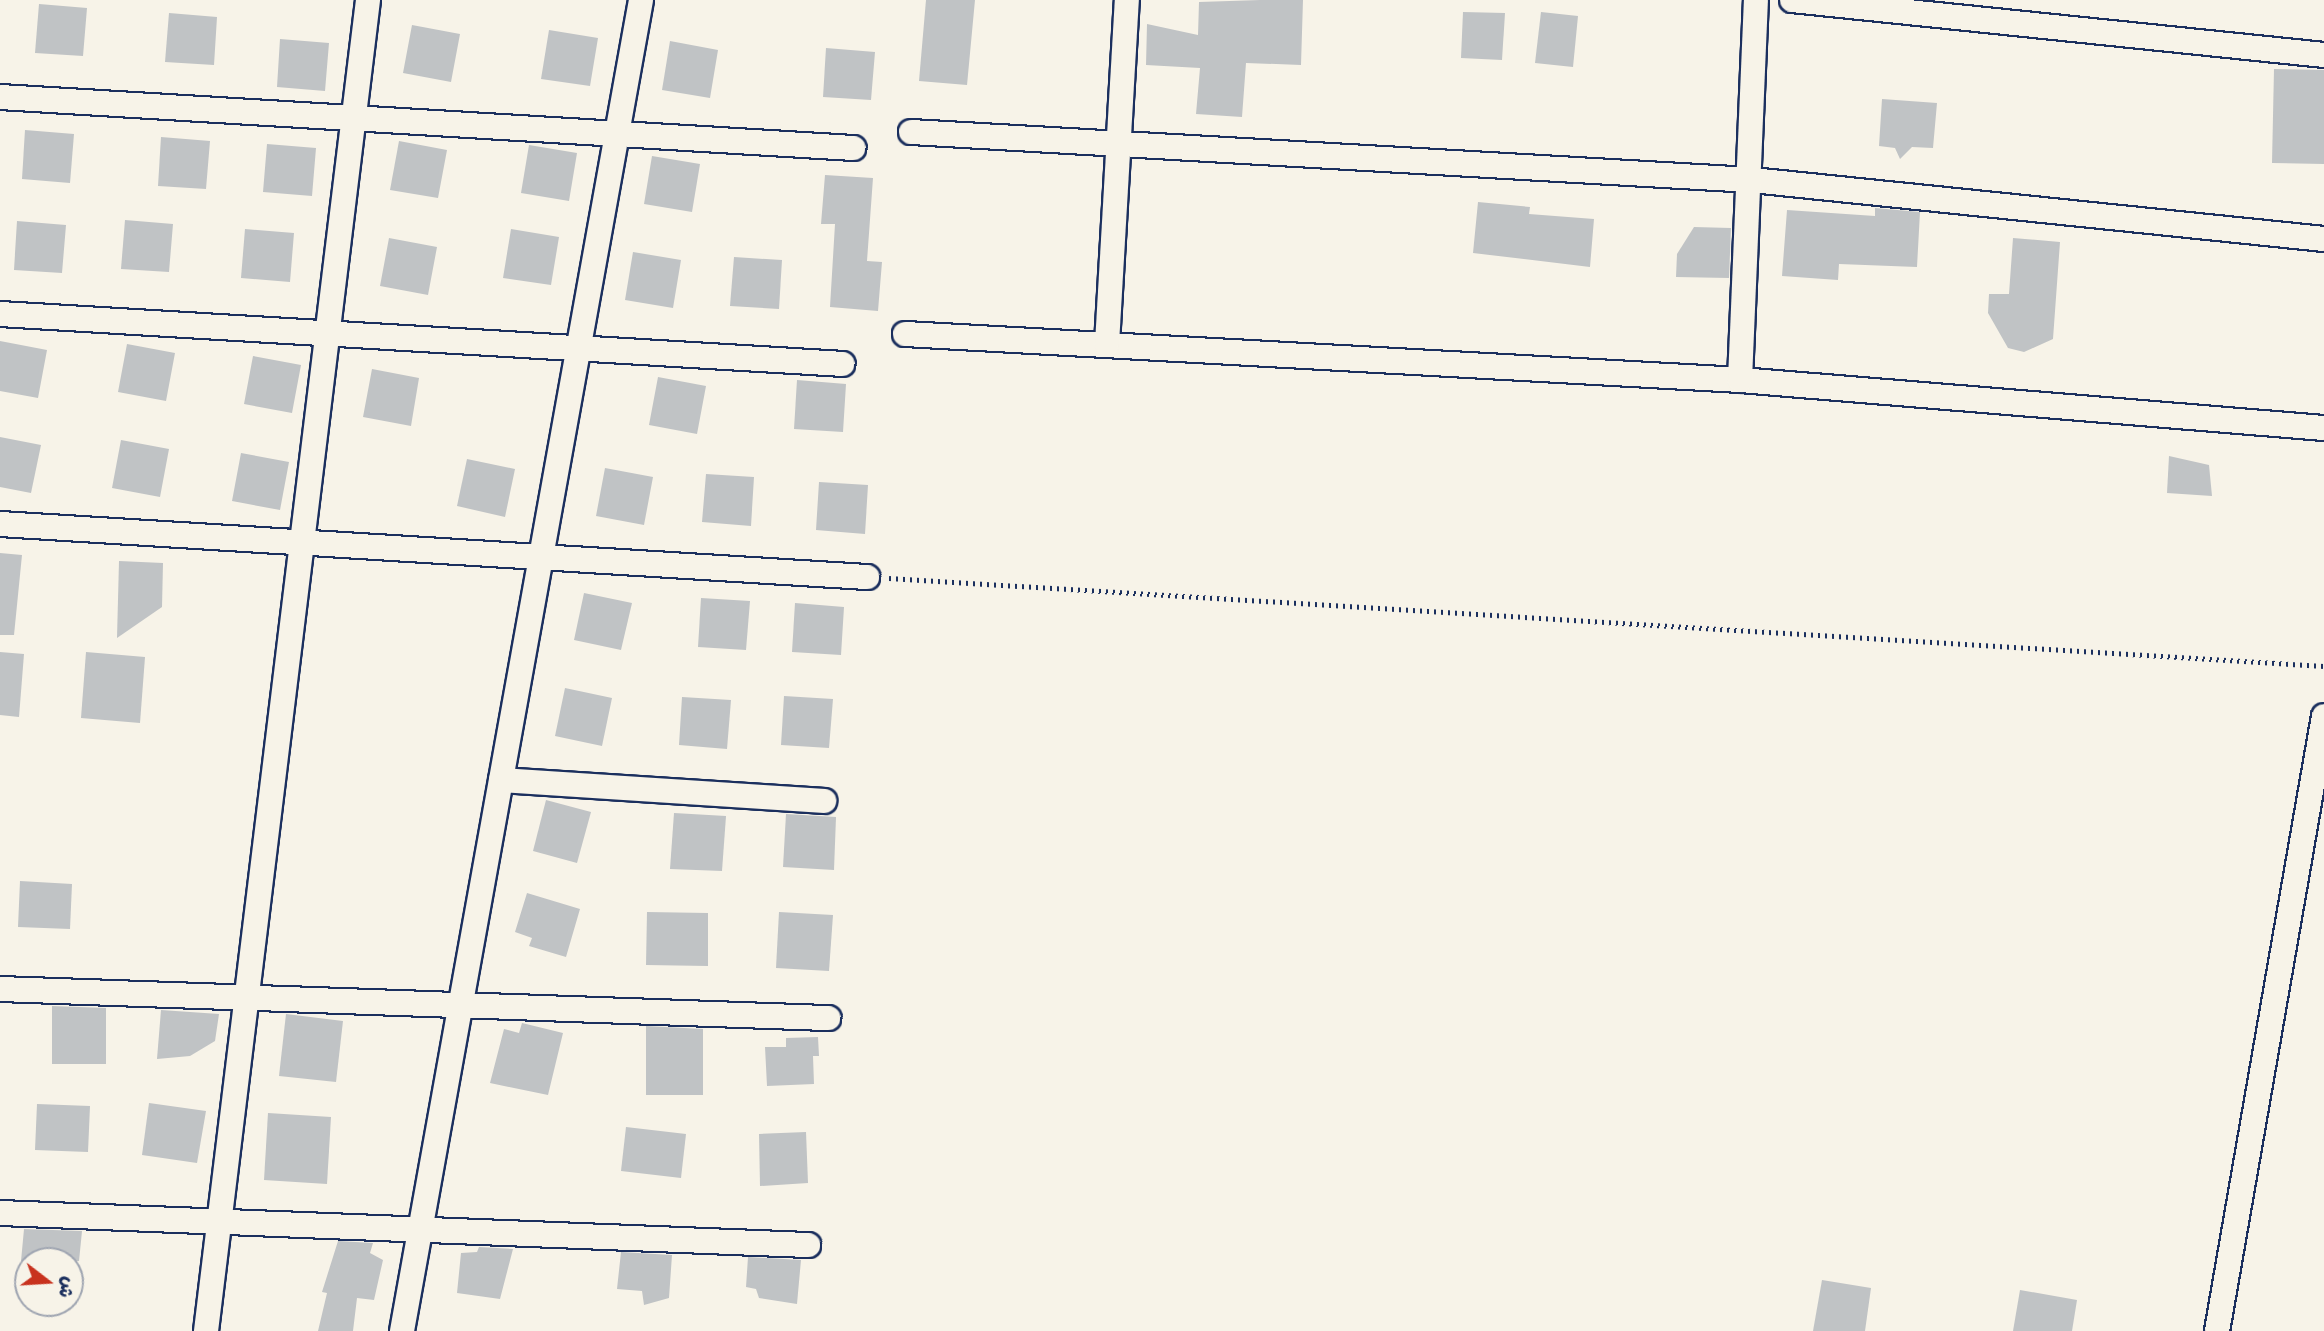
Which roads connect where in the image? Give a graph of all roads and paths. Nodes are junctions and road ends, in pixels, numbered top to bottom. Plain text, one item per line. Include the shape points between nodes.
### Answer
1 (368, 0) edge
2 (641, 0) edge
3 (1127, 0) edge
4 (1756, 0) edge
5 (1792, 0) edge
6 (2324, 55) edge
7 (0, 97) edge
8 (354, 118) junction
9 (911, 132) dead end
10 (617, 134) junction
11 (1120, 141) junction
12 (853, 148) dead end
13 (1752, 180) junction
14 (2324, 240) edge
15 (0, 314) edge
16 (328, 334) junction
17 (905, 334) dead end
18 (1107, 344) junction
19 (578, 349) junction
20 (843, 363) dead end
21 (1740, 380) junction
22 (2324, 428) edge
23 (0, 524) edge
24 (302, 542) junction
25 (541, 557) junction
26 (867, 577) joint
27 (2324, 666) edge
28 (2324, 716) edge
29 (501, 780) junction
30 (824, 801) dead end
31 (0, 989) edge
32 (247, 998) junction
33 (461, 1005) junction
34 (828, 1018) dead end
35 (0, 1213) edge
36 (220, 1221) junction
37 (420, 1229) junction
38 (808, 1245) dead end
39 (206, 1331) edge
40 (402, 1331) edge
41 (2217, 1331) edge

1 - 8 street
2 - 10 street
3 - 11 street
4 - 13 street
5 - 6 street
7 - 8 street
8 - 10 street
8 - 16 street
9 - 11 street
10 - 12 street
10 - 19 street
11 - 13 street
11 - 18 street
13 - 14 street
13 - 21 street
15 - 16 street
16 - 19 street
16 - 24 street
17 - 18 street
18 - 21 street
19 - 20 street
19 - 25 street
21 - 22 street
23 - 24 street
24 - 25 street
24 - 32 street
25 - 26 street
25 - 29 street
26 - 27 path
28 - 41 street
29 - 30 street
29 - 33 street
31 - 32 street
32 - 33 street
32 - 36 street
33 - 34 street
33 - 37 street
35 - 36 street
36 - 37 street
36 - 39 street
37 - 38 street
37 - 40 street

